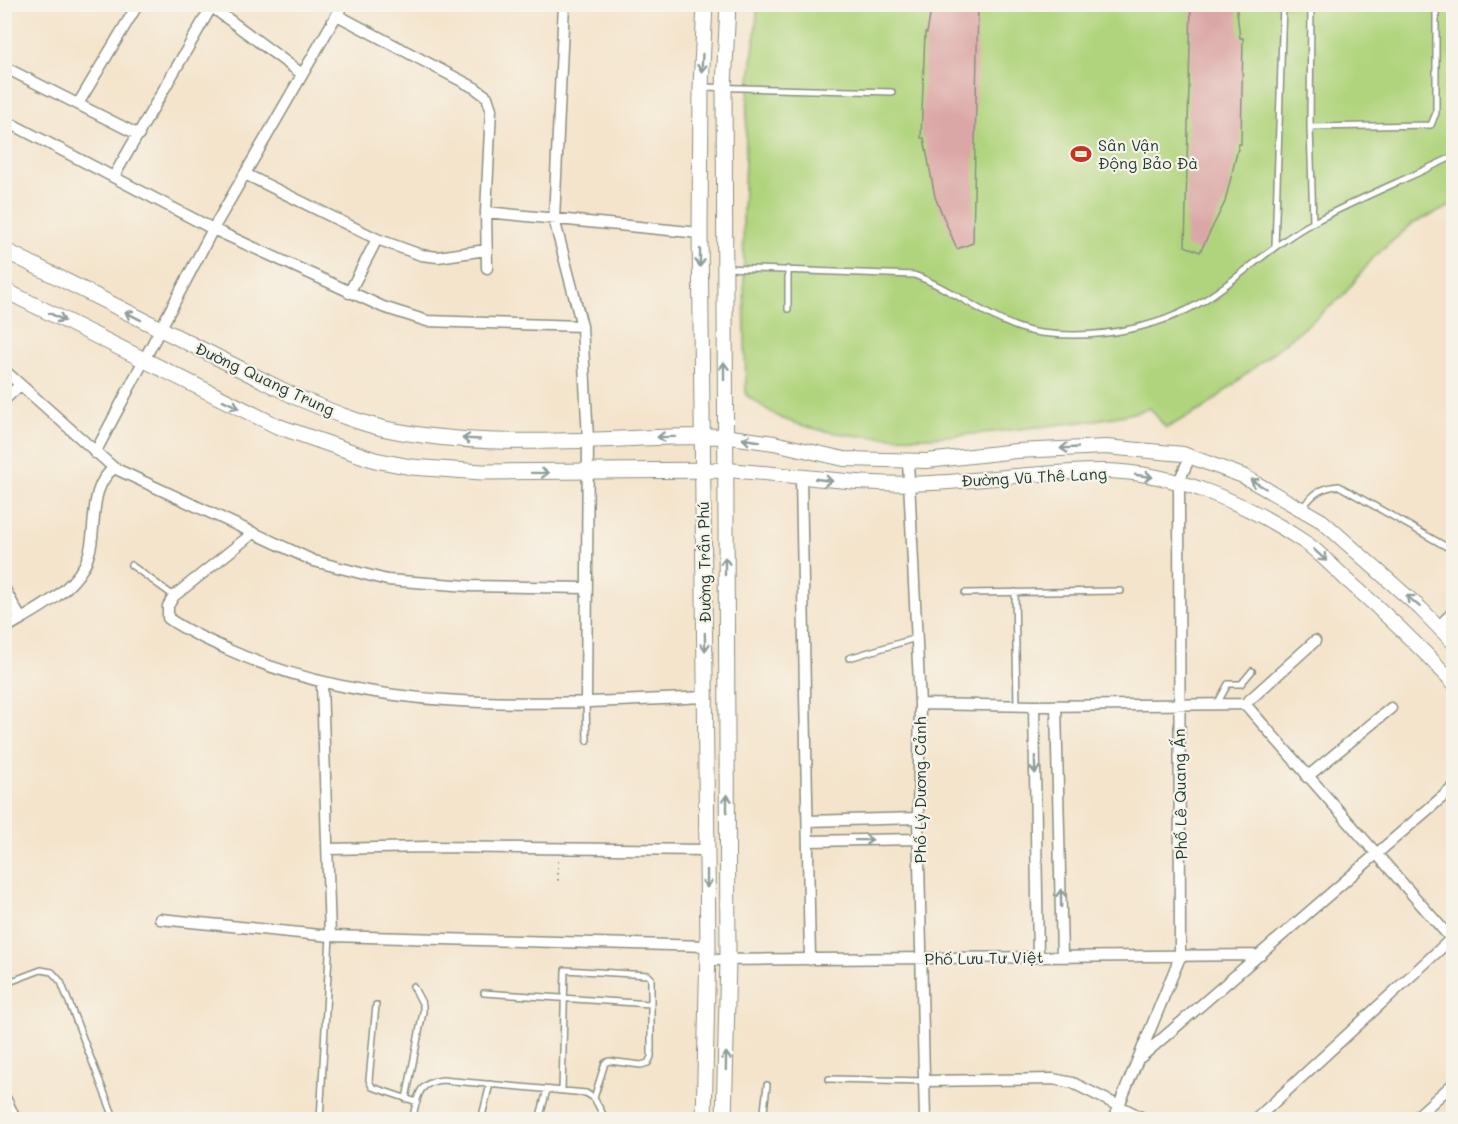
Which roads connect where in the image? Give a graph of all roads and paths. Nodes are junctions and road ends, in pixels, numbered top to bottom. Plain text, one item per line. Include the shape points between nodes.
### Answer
1 (138, 4) edge
2 (343, 4) edge
3 (564, 4) edge
4 (705, 4) edge
5 (728, 4) edge
6 (1283, 4) edge
7 (1311, 4) edge
8 (1436, 4) edge
9 (211, 5) edge
10 (337, 15) junction
11 (4, 67) edge
12 (302, 74) junction
13 (701, 87) junction
14 (724, 87) junction
15 (892, 92) dead end
16 (78, 104) junction
17 (4, 120) edge
18 (1310, 127) junction
19 (139, 135) junction
20 (1454, 156) edge
21 (245, 174) junction
22 (114, 176) junction
23 (486, 212) junction
24 (554, 219) junction
25 (1313, 222) junction
26 (213, 229) junction
27 (700, 233) junction
28 (377, 239) junction
29 (1275, 247) junction
30 (4, 250) edge
31 (486, 250) junction
32 (724, 267) junction
33 (487, 268) dead end
34 (788, 269) junction
35 (4, 290) edge
36 (349, 294) junction
37 (788, 309) dead end
38 (582, 326) junction
39 (161, 330) junction
40 (144, 361) junction
41 (4, 370) edge
42 (20, 385) junction
43 (4, 400) edge
44 (702, 436) junction
45 (724, 436) junction
46 (588, 439) junction
47 (95, 453) junction
48 (1190, 457) junction
49 (908, 461) junction
50 (114, 468) junction
51 (702, 470) junction
52 (724, 470) junction
53 (588, 473) junction
54 (801, 477) junction
55 (1179, 481) junction
56 (909, 483) junction
57 (1301, 509) junction
58 (252, 534) junction
59 (1454, 551) edge
60 (131, 565) dead end
61 (4, 588) edge
62 (585, 588) junction
63 (1121, 591) dead end
64 (1015, 592) junction
65 (965, 593) dead end
66 (174, 596) junction
67 (1454, 611) edge
68 (21, 619) junction
69 (1438, 627) junction
70 (4, 629) edge
71 (918, 638) junction
72 (1315, 641) dead end
73 (1454, 643) edge
74 (849, 658) dead end
75 (1252, 671) dead end
76 (322, 683) junction
77 (1454, 683) edge
78 (706, 698) junction
79 (586, 702) junction
80 (920, 704) junction
81 (1217, 704) junction
82 (1245, 704) junction
83 (1179, 705) junction
84 (1017, 706) junction
85 (1034, 706) junction
86 (1056, 706) junction
87 (1391, 708) dead end
88 (587, 741) dead end
89 (1307, 777) junction
90 (1454, 787) edge
91 (918, 818) junction
92 (808, 821) junction
93 (919, 839) junction
94 (808, 841) junction
95 (329, 849) junction
96 (558, 849) junction
97 (707, 850) junction
98 (1376, 856) junction
99 (558, 881) dead end
100 (160, 919) dead end
101 (330, 936) junction
102 (1452, 940) edge
103 (708, 953) junction
104 (1261, 955) junction
105 (1062, 956) junction
106 (1038, 957) junction
107 (1180, 957) junction
108 (922, 959) junction
109 (728, 960) junction
110 (810, 960) junction
111 (4, 984) edge
112 (413, 986) dead end
113 (484, 993) dead end
114 (563, 998) junction
115 (651, 1004) junction
116 (376, 1005) dead end
117 (1138, 1060) junction
118 (829, 1079) dead end
119 (925, 1080) junction
120 (1454, 1083) edge
121 (490, 1084) junction
122 (767, 1085) dead end
123 (547, 1090) junction
124 (562, 1091) junction
125 (4, 1096) edge
126 (406, 1098) junction
127 (594, 1098) junction
128 (417, 1102) junction
129 (1119, 1105) junction
130 (16, 1119) edge
131 (115, 1119) edge
132 (320, 1119) edge
133 (412, 1119) edge
134 (481, 1119) edge
135 (539, 1119) edge
136 (606, 1119) edge
137 (704, 1119) edge
138 (724, 1119) edge
139 (763, 1119) edge
140 (925, 1119) edge
141 (1113, 1119) edge
142 (1147, 1119) edge
143 (1255, 1119) edge
144 (1413, 1119) edge

1 - 16 street
2 - 10 street
3 - 24 street
4 -> 13 main road, Đường Trần Phú
5 - 14 main road, Đường Trần Phú
6 - 29 lane
7 - 18 lane
8 - 18 lane via 1436,113 1431,124
9 - 12 street
9 - 19 street
10 - 12 street
10 - 23 street via 487,97 491,109
11 - 16 street
12 - 21 street
13 - 14 lane
13 - 27 main road, Đường Trần Phú
14 - 15 lane
14 - 32 main road, Đường Trần Phú
16 - 19 street
17 - 22 street
18 - 25 lane
19 - 22 street
20 - 25 lane
21 - 26 street
21 - 28 street
22 - 26 street
23 - 24 street
23 - 31 street
24 - 27 street
24 - 38 street
25 - 29 lane
26 - 36 street
26 - 39 street
27 -> 44 main road, Đường Trần Phú
28 - 31 street via 438,257
28 - 36 street
29 - 34 lane via 1213,295 1170,317 1124,330 1079,335 1039,332 1002,319 914,275
39 -> 30 main road, Đường Quang Trung
31 - 33 street
32 - 34 lane
45 -> 32 main road, Đường Trần Phú
34 - 37 lane
35 -> 40 main road
36 - 38 street via 428,321
38 - 46 street
39 - 40 street
46 -> 39 main road, Đường Quang Trung via 476,439 385,429 296,397
40 - 47 street
40 -> 53 main road via 277,426 375,460 444,470
41 - 42 street
42 - 43 street
42 - 47 street
44 - 45 main road, Đường Quang Trung
44 -> 46 main road, Đường Quang Trung
44 - 51 main road, Đường Trần Phú
49 -> 45 street, Đường Vũ Thê Lang via 844,459
45 - 52 main road, Đường Trần Phú
46 - 53 street
47 - 50 street
48 -> 49 street, Đường Vũ Thê Lang via 1106,447
48 - 55 street, Phố Lê Quang Ấn
57 -> 48 street, Đường Vũ Thê Lang via 1243,476
49 - 56 street, Phố Lý Dương Cảnh
50 - 58 street
50 - 68 street via 104,476 98,489 94,536 84,566 63,592
51 - 52 main road
51 - 53 main road
51 -> 78 main road, Đường Trần Phú
52 - 54 street, Đường Vũ Thê Lang
109 -> 52 main road, Đường Trần Phú
53 - 62 street
54 -> 56 street, Đường Vũ Thê Lang
54 - 92 street
56 -> 55 street, Đường Vũ Thê Lang via 1106,471
55 -> 77 street, Đường Vũ Thê Lang via 1237,504 1306,543 1397,623
55 - 83 street, Phố Lê Quang Ấn
56 - 71 street, Phố Lý Dương Cảnh
57 - 59 lane via 1313,494 1325,487 1340,486
69 -> 57 street, Đường Vũ Thê Lang via 1322,521
58 - 62 street via 314,561 387,580
58 - 66 street
60 - 66 lane
61 - 68 street
62 - 79 street
63 - 64 lane
64 - 65 lane
64 - 84 lane
66 - 76 street via 168,606 168,618 178,626 250,659
67 - 69 street
68 - 70 street
69 - 73 street, Đường Vũ Thê Lang
71 - 74 lane
71 - 80 street, Phố Lý Dương Cảnh
72 - 82 street
75 - 81 lane via 1241,684 1228,684
76 - 79 street via 472,701
76 - 95 street
78 - 79 street
78 - 97 main road, Đường Trần Phú
79 - 88 lane
80 - 84 street
80 - 91 street, Phố Lý Dương Cảnh
81 - 82 street
81 - 83 street
82 - 89 street
83 - 86 street
83 - 107 street, Phố Lê Quang Ấn
84 - 85 street
85 - 86 street
85 -> 106 street
105 -> 86 street
87 - 89 street
89 - 98 street
90 - 98 street
91 - 92 street
91 - 93 street, Phố Lý Dương Cảnh
92 - 94 street
94 -> 93 street
93 - 108 street, Phố Lý Dương Cảnh
94 - 110 street
95 - 96 street
95 - 101 street
96 - 97 street
96 - 99 path
97 -> 103 main road, Đường Trần Phú
98 - 102 street
98 - 104 street
100 - 101 street, Phố Lưu Tư Việt
101 - 103 street, Phố Lưu Tư Việt
101 - 132 lane
102 - 143 street
103 - 109 street, Phố Lưu Tư Việt
103 - 137 main road, Đường Trần Phú
104 - 107 street, Phố Lưu Tư Việt
104 - 117 street
105 - 106 street, Phố Lưu Tư Việt
105 - 107 street, Phố Lưu Tư Việt
106 - 108 street, Phố Lưu Tư Việt
107 - 117 street, Phố Lê Quang Ấn
108 - 110 street, Phố Lưu Tư Việt
108 - 119 street, Phố Lý Dương Cảnh
109 - 110 street, Phố Lưu Tư Việt
138 -> 109 main road, Đường Trần Phú
111 - 131 lane via 41,970 52,972 61,982
112 - 126 lane via 423,1012
113 - 114 lane
114 - 115 lane
114 - 115 lane via 563,977 569,969 648,975
114 - 124 lane
115 - 127 lane via 648,1063 605,1063
116 - 126 lane via 369,1080 372,1086
117 - 129 street, Phố Lê Quang Ấn
118 - 119 lane
119 - 129 street via 1053,1079 1073,1083
119 - 140 street, Phố Lý Dương Cảnh
120 - 144 street
121 - 123 lane
121 - 128 lane via 429,1081 420,1089
121 - 134 lane
122 - 139 lane
123 - 124 lane
123 - 135 lane
124 - 127 lane via 586,1093
125 - 130 street
126 - 128 lane
127 - 136 lane
128 - 133 lane
129 - 141 street, Phố Lê Quang Ấn
129 - 142 street

